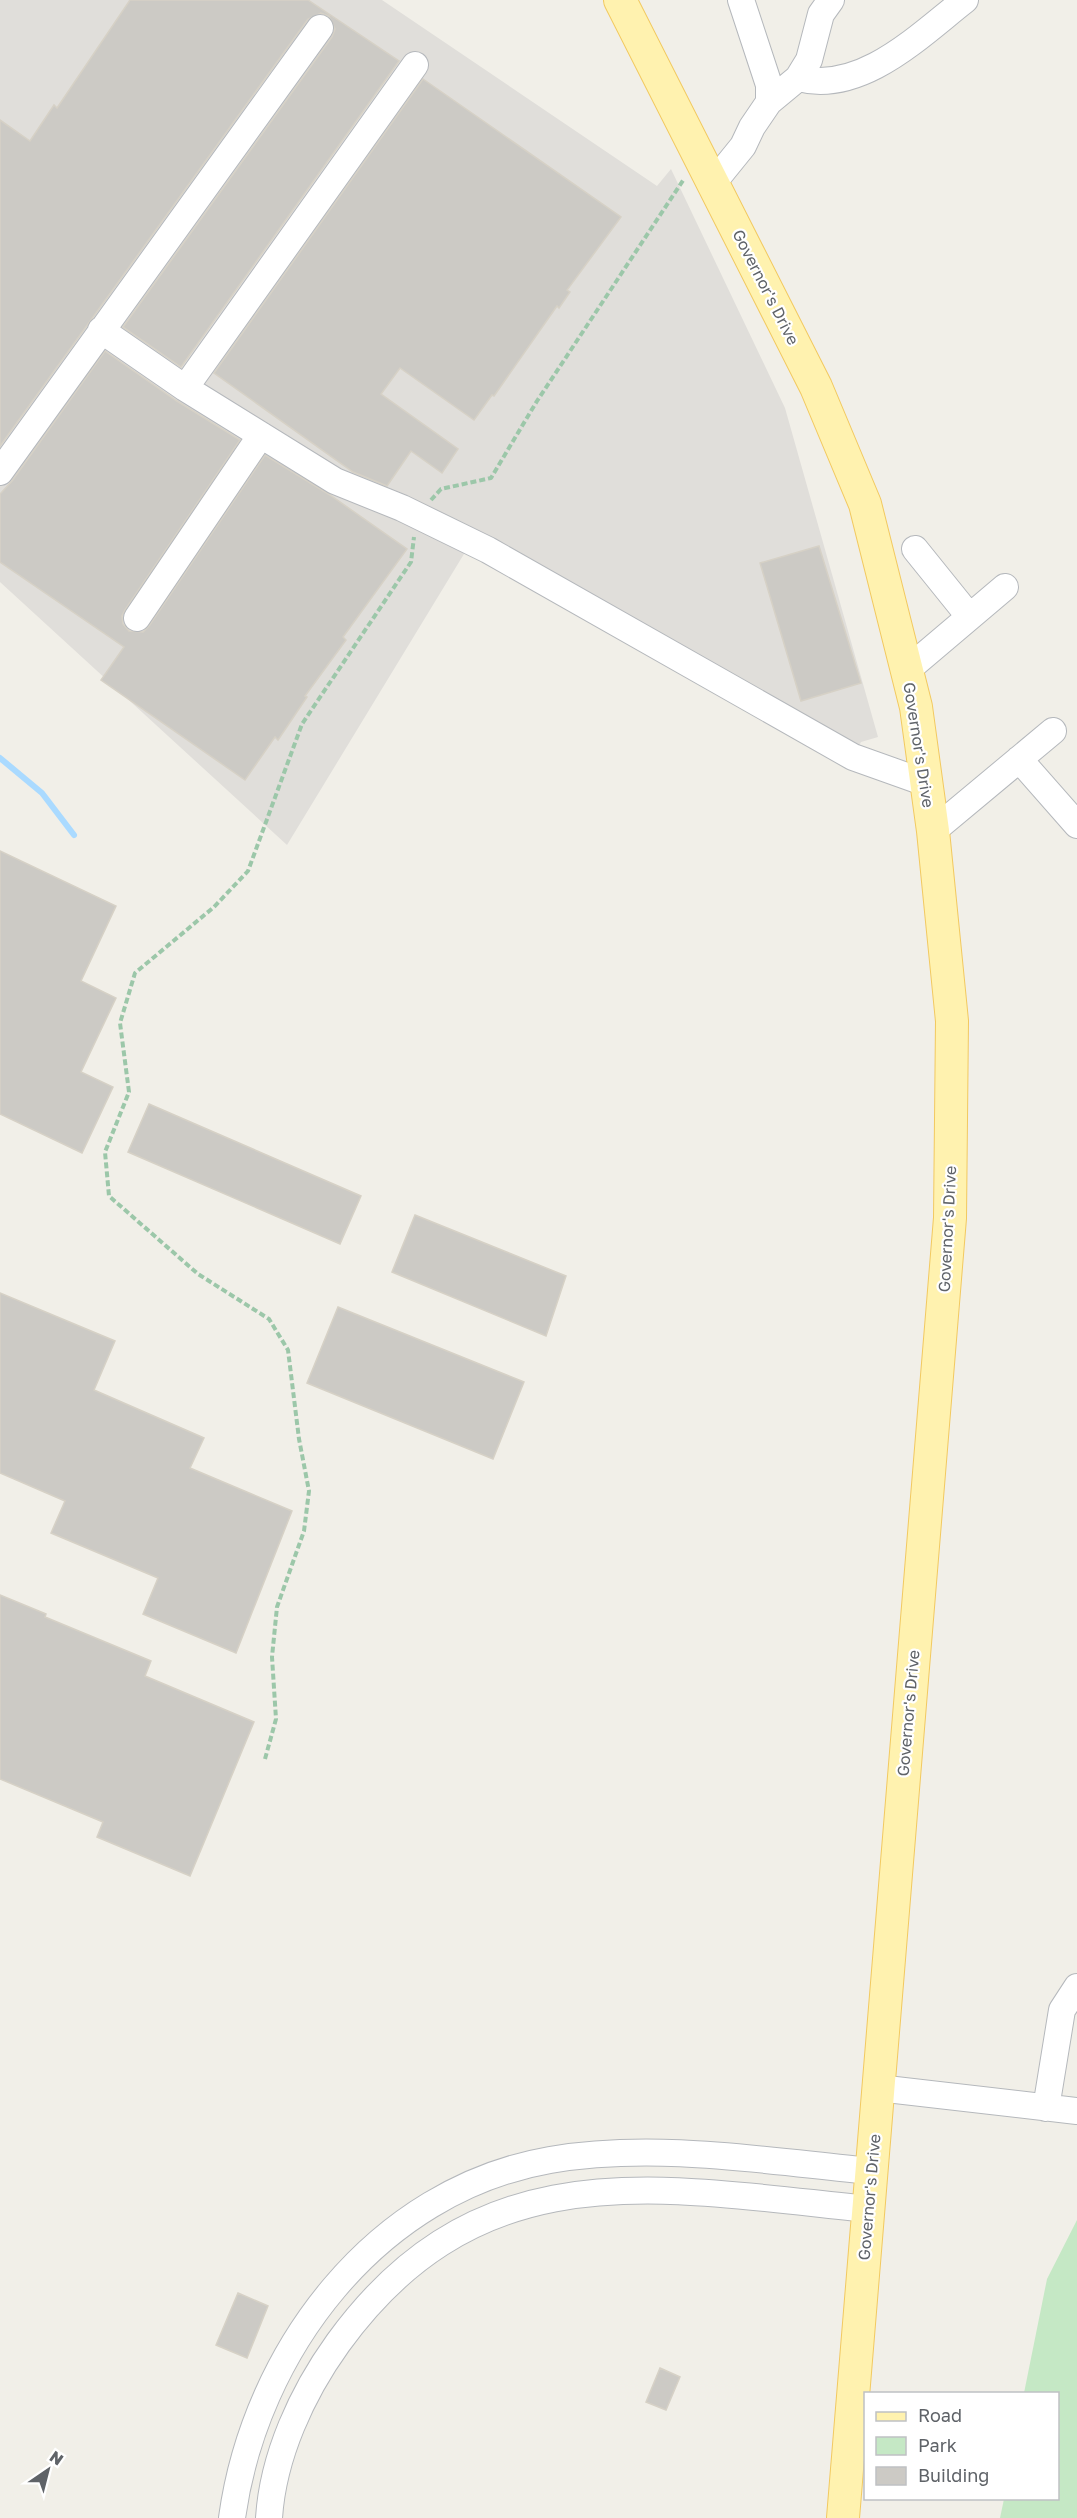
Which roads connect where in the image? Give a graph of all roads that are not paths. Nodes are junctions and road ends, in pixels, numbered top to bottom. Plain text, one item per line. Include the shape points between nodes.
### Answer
1 (620, 0) edge
2 (741, 0) edge
3 (965, 0) edge
4 (823, 5) edge
5 (320, 28) dead end
6 (415, 65) dead end
7 (798, 78) junction
8 (769, 102) junction
9 (713, 183) junction
10 (102, 330) junction
11 (185, 388) junction
12 (261, 435) junction
13 (0, 471) edge
14 (915, 549) dead end
15 (1005, 587) dead end
16 (969, 616) junction
17 (137, 618) dead end
18 (906, 670) junction
19 (1053, 731) dead end
20 (1019, 759) junction
21 (927, 783) junction
22 (1077, 825) edge
23 (933, 831) junction
24 (1077, 1987) edge
25 (878, 2088) junction
26 (1046, 2108) junction
27 (1077, 2111) edge
28 (871, 2171) junction
29 (868, 2209) junction
30 (232, 2518) edge
31 (269, 2518) edge
32 (843, 2518) edge

1 - 9 main road, Governor's Drive
2 - 8 street via 767,77
3 - 7 street via 913,43 871,68 813,82
4 - 7 street via 809,60
5 - 10 street
6 - 11 street
7 - 8 street
8 - 9 street via 743,146
9 - 18 main road, Governor's Drive via 816,387 865,504
10 - 11 street
10 - 13 street
11 - 12 street
12 - 17 street
12 - 21 street via 335,481 488,550 853,757
14 - 16 street
15 - 16 street
16 - 18 street
18 - 21 main road, Governor's Drive via 916,707
19 - 20 street
20 - 22 street
20 - 23 street
21 - 23 main road, Governor's Drive
23 - 25 main road, Governor's Drive via 952,1021 950,1218
24 - 26 street via 1062,2010
25 - 26 street
25 - 28 main road, Governor's Drive
26 - 27 street
28 - 29 main road, Governor's Drive
28 - 30 street via 698,2155 603,2154 527,2164 446,2195 366,2253 305,2325 255,2424
29 - 31 street via 680,2191 620,2190 541,2200 467,2227 399,2274 333,2350 306,2395 286,2442 273,2486
29 - 32 main road, Governor's Drive

